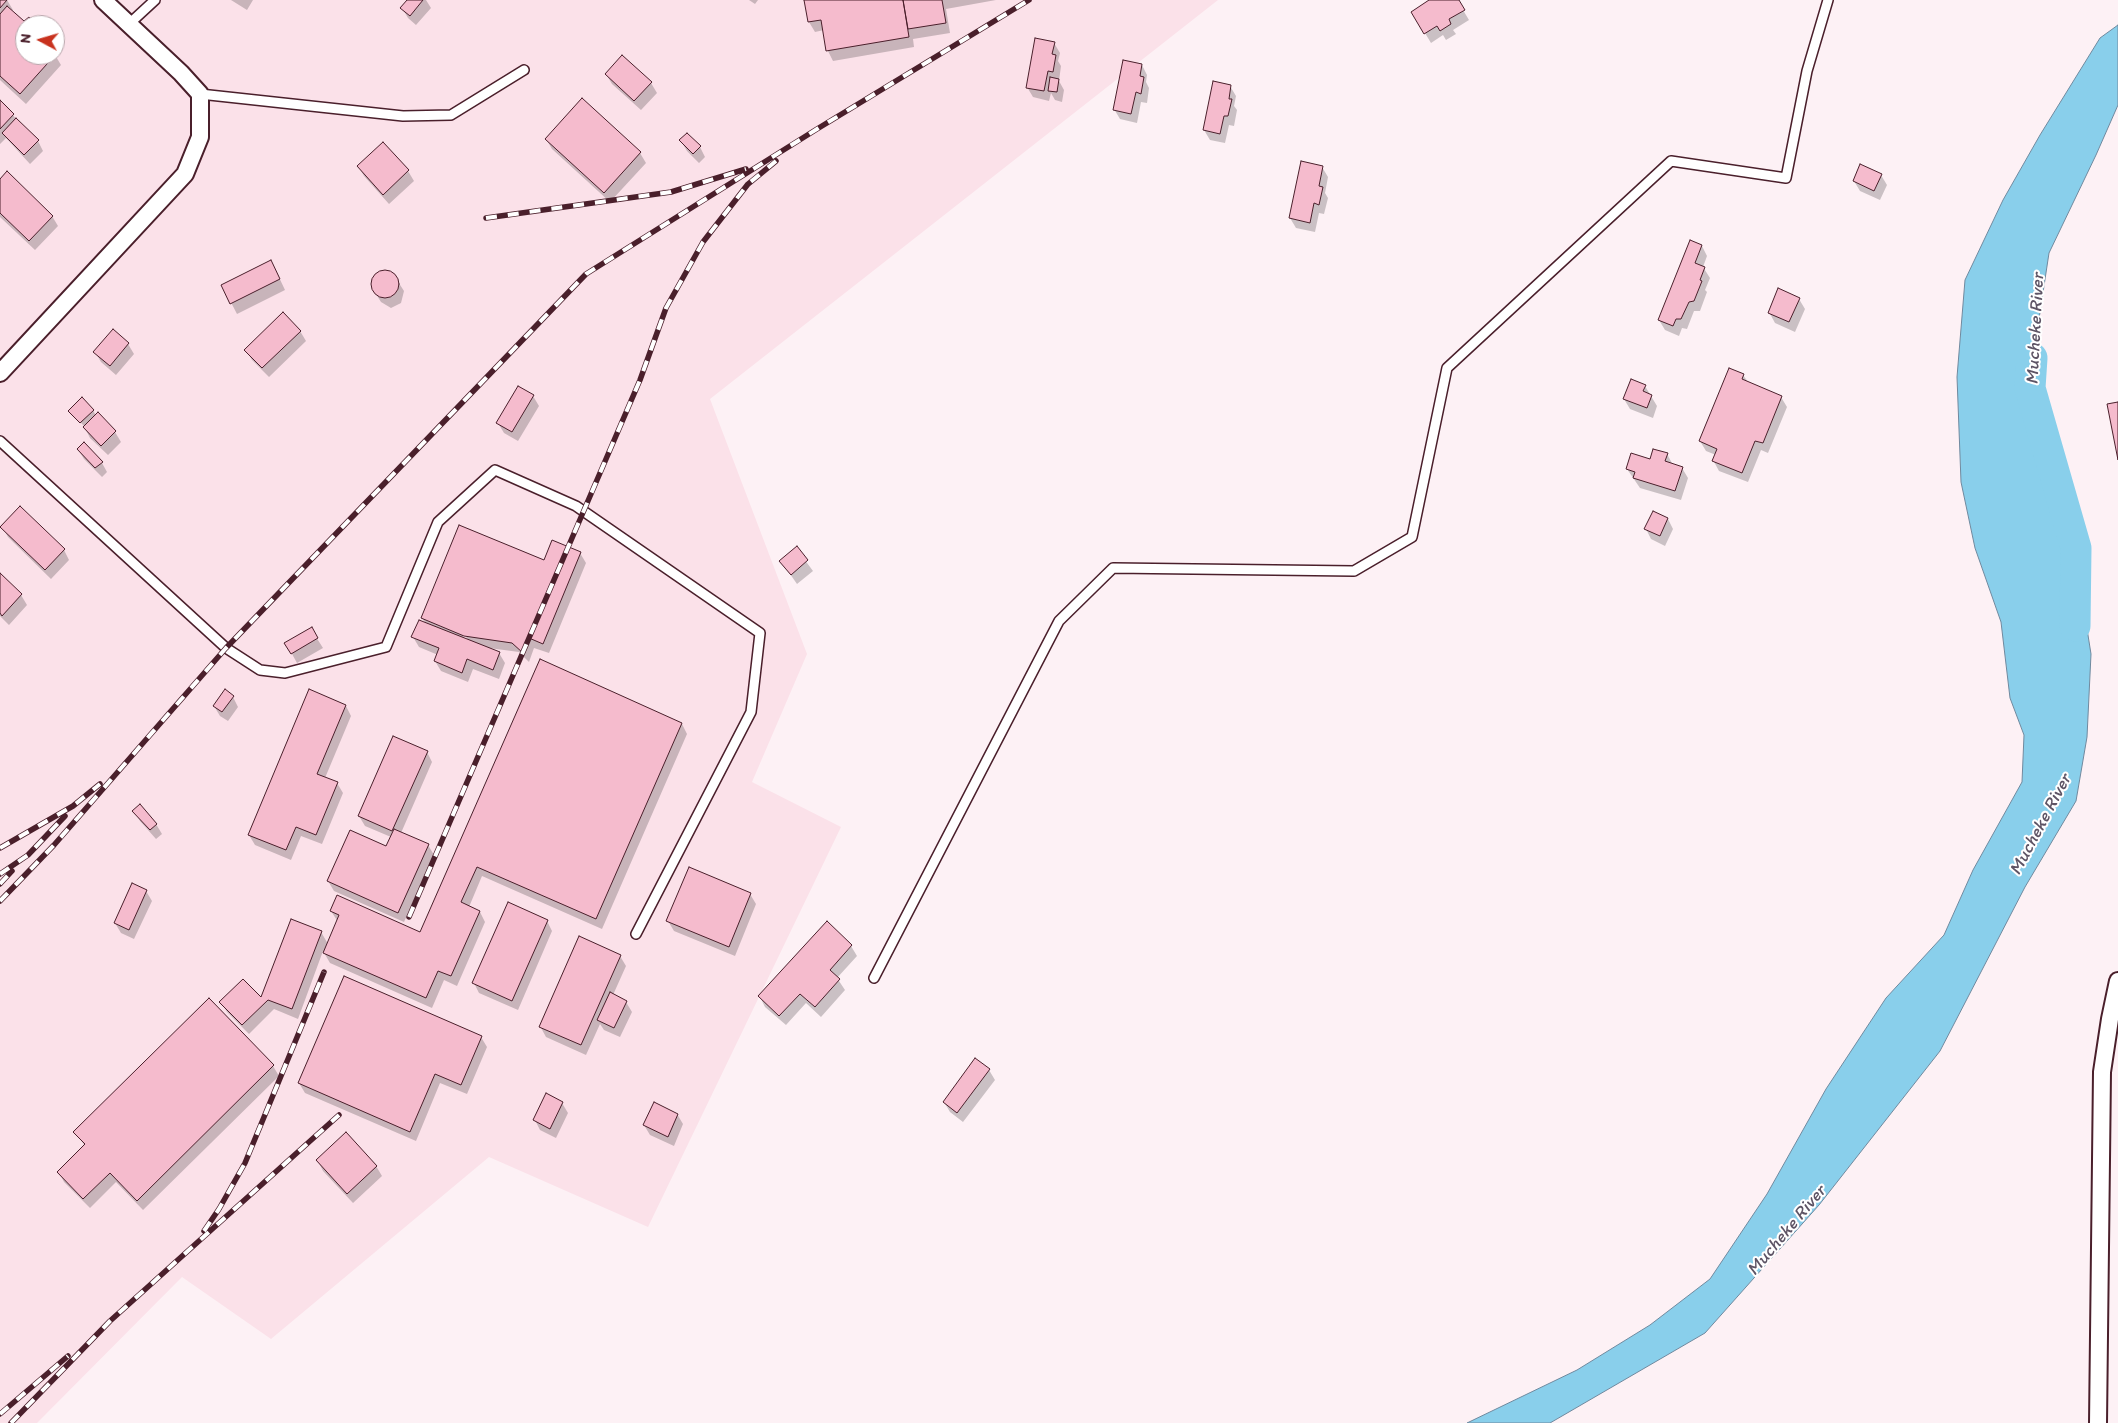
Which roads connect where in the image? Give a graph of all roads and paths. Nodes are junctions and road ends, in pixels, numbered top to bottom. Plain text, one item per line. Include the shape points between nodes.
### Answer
1 (103, 0) edge
2 (155, 0) edge
3 (1828, 0) edge
4 (129, 24) junction
5 (524, 70) dead end
6 (200, 94) junction
7 (0, 373) edge
8 (0, 441) edge
9 (636, 934) dead end
10 (874, 978) dead end
11 (2118, 981) edge
12 (2098, 1423) edge

1 - 4 street
2 - 4 lane
3 - 10 lane via 1807,71 1786,178 1672,161 1448,368 1412,537 1354,571 1113,568 1059,621
4 - 6 street
5 - 6 lane via 451,115 403,116
6 - 7 street via 200,137 185,174
8 - 9 lane via 226,648 260,670 285,673 386,646 438,522 495,470 576,506 760,633 751,712
11 - 12 street via 2102,1072

